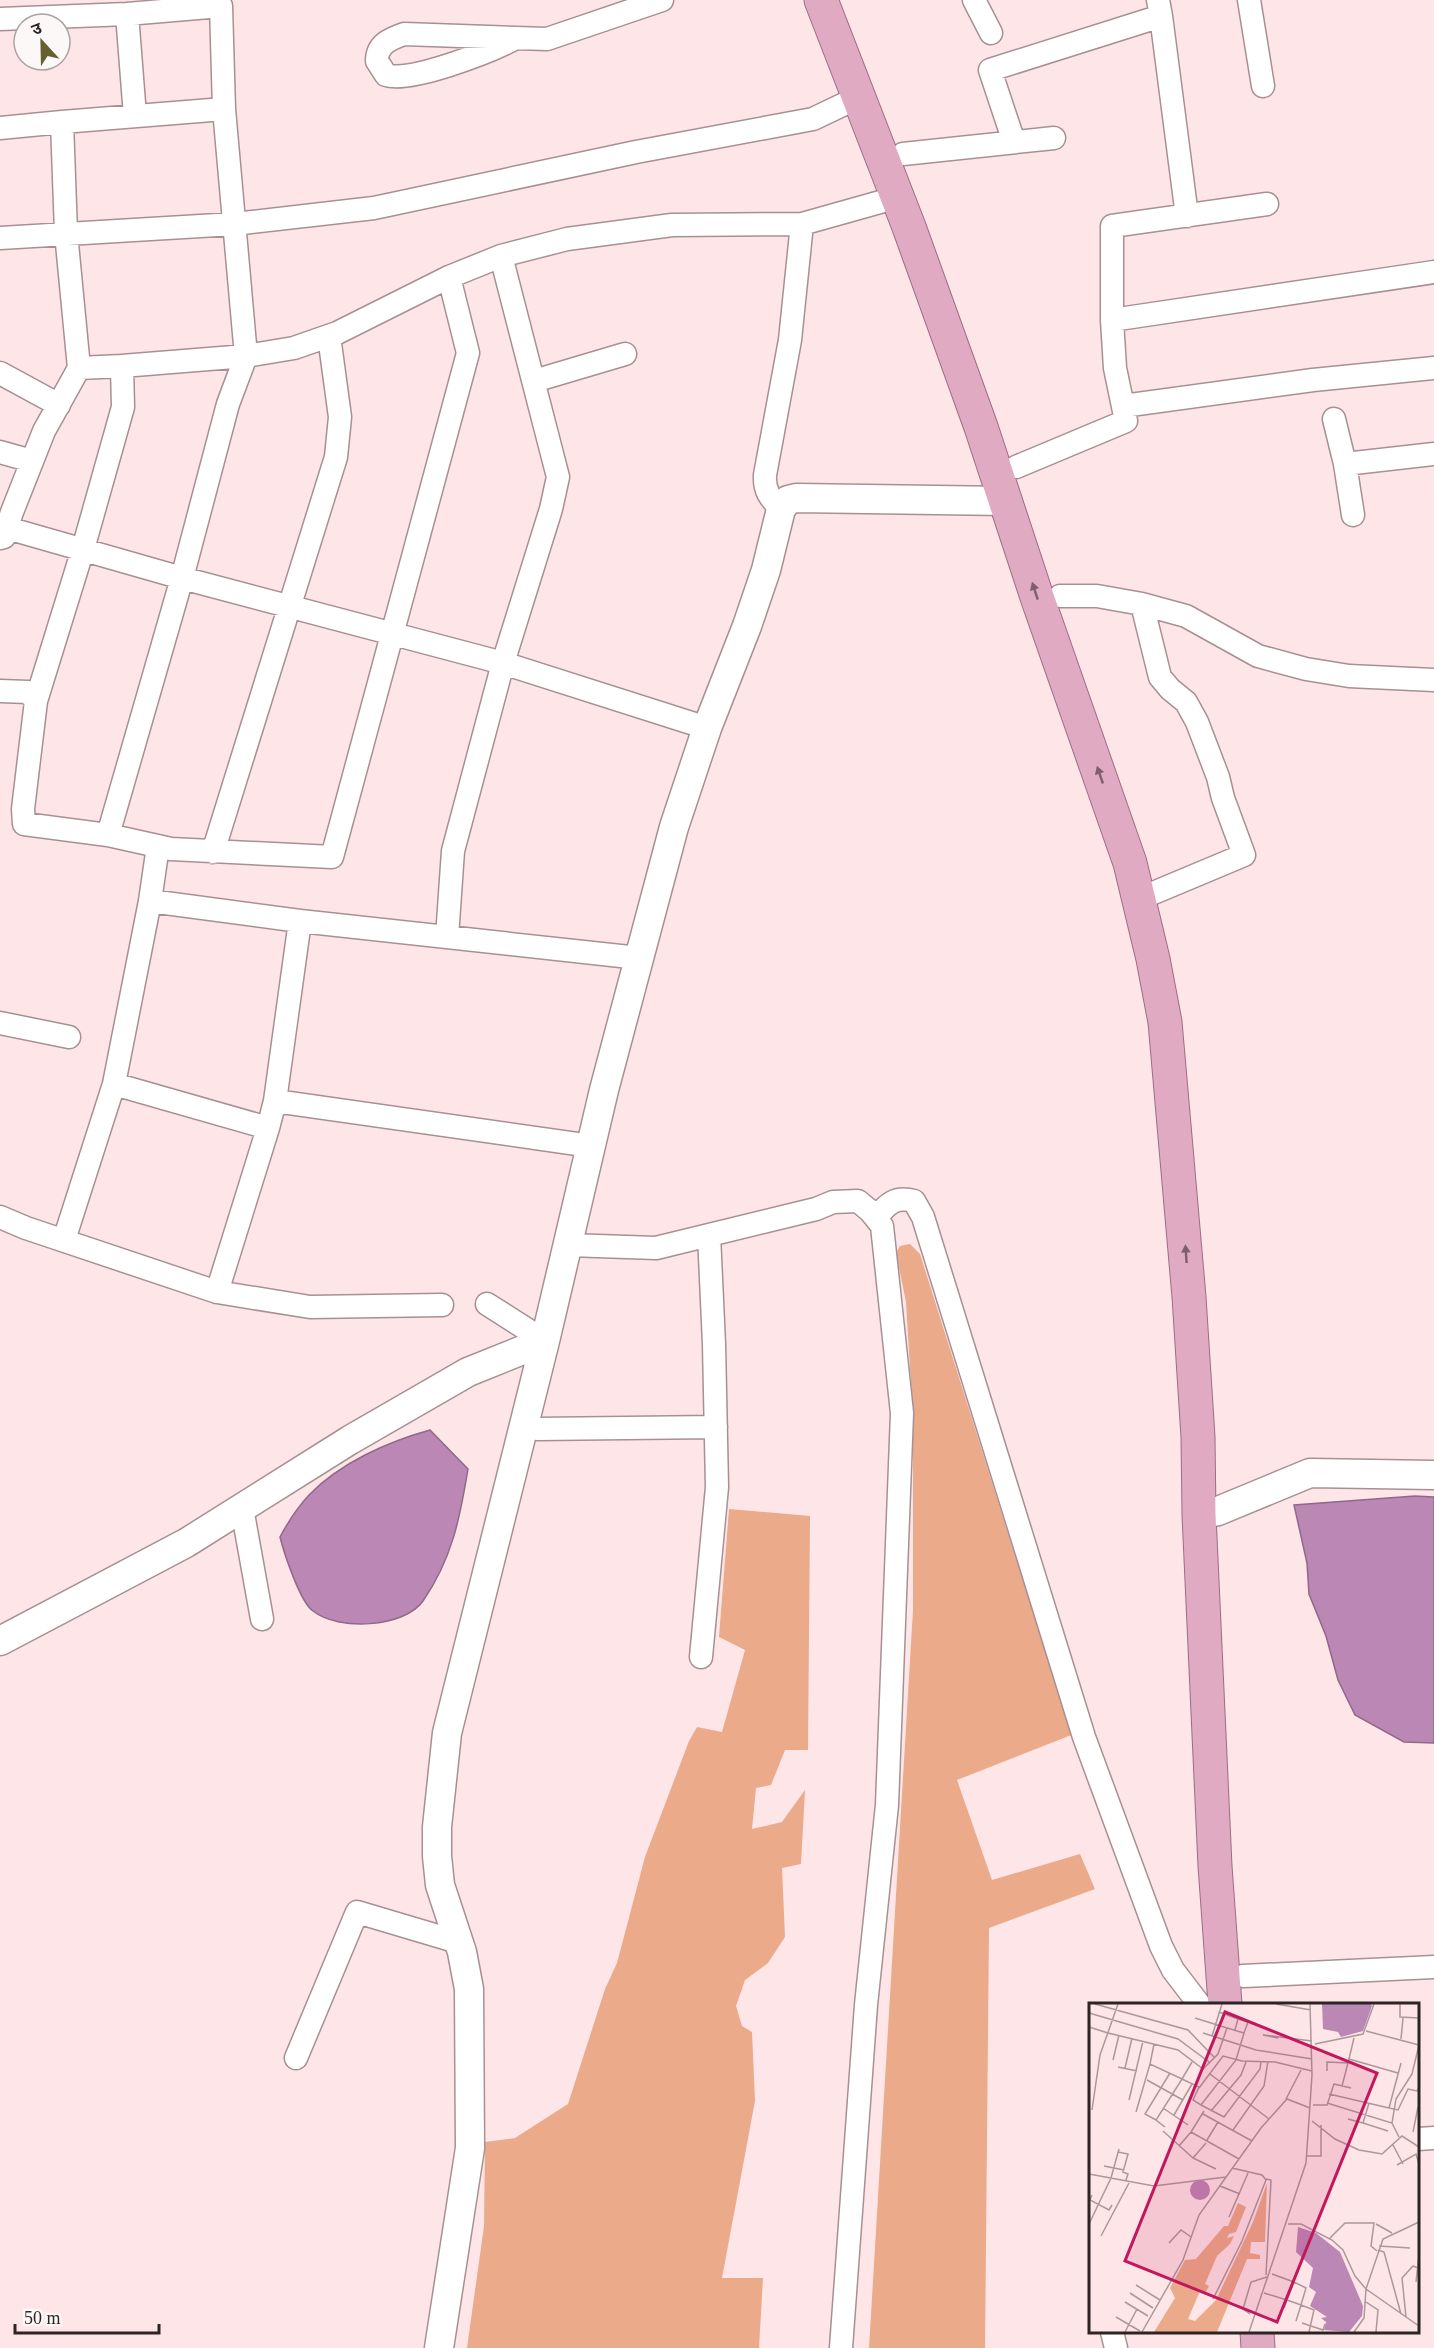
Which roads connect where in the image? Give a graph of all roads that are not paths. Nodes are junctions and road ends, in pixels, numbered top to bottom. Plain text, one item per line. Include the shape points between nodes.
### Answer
1 (662, 0) edge
2 (821, 0) edge
3 (842, 0) edge
4 (974, 0) edge
5 (1250, 0) edge
6 (1160, 8) edge
7 (127, 14) junction
8 (0, 19) edge
9 (991, 33) dead end
10 (512, 40) junction
11 (1263, 86) dead end
12 (859, 97) junction
13 (224, 110) junction
14 (135, 116) junction
15 (62, 122) junction
16 (0, 128) edge
17 (1054, 138) dead end
18 (1014, 142) junction
19 (903, 154) junction
20 (898, 197) junction
21 (1267, 204) dead end
22 (1187, 216) junction
23 (234, 224) junction
24 (802, 224) junction
25 (66, 233) junction
26 (0, 238) edge
27 (501, 256) junction
28 (1434, 272) edge
29 (449, 277) junction
30 (1112, 320) junction
31 (329, 336) junction
32 (625, 354) dead end
33 (246, 356) junction
34 (122, 366) junction
35 (79, 368) junction
36 (1434, 368) edge
37 (0, 373) edge
38 (534, 381) junction
39 (59, 405) junction
40 (1123, 406) junction
41 (1334, 419) dead end
42 (0, 452) edge
43 (1434, 454) edge
44 (32, 461) junction
45 (1345, 464) junction
46 (1016, 467) junction
47 (1006, 501) junction
48 (781, 509) junction
49 (1353, 515) dead end
50 (3, 533) edge
51 (83, 549) junction
52 (182, 578) junction
53 (1060, 596) junction
54 (1142, 604) junction
55 (290, 606) junction
56 (393, 632) junction
57 (503, 663) junction
58 (1434, 680) edge
59 (0, 691) edge
60 (36, 701) junction
61 (707, 728) junction
62 (108, 835) junction
63 (158, 846) junction
64 (213, 852) junction
65 (1148, 895) junction
66 (150, 901) junction
67 (300, 921) junction
68 (447, 937) junction
69 (639, 957) junction
70 (0, 1023) edge
71 (69, 1037) dead end
72 (114, 1084) junction
73 (275, 1101) junction
74 (268, 1128) junction
75 (591, 1146) junction
76 (0, 1217) edge
77 (876, 1218) junction
78 (709, 1235) junction
79 (64, 1240) junction
80 (568, 1245) junction
81 (217, 1292) junction
82 (487, 1304) dead end
83 (442, 1305) dead end
84 (545, 1341) junction
85 (524, 1427) junction
86 (716, 1427) junction
87 (1434, 1475) edge
88 (242, 1508) junction
89 (1209, 1513) junction
90 (262, 1619) dead end
91 (0, 1641) edge
92 (700, 1656) dead end
93 (458, 1942) junction
94 (1434, 1967) edge
95 (1244, 1990) edge
96 (1198, 2003) edge
97 (1225, 2003) edge
98 (296, 2058) dead end
99 (1434, 2138) edge
100 (1419, 2139) edge
101 (1112, 2333) edge
102 (1257, 2333) edge
103 (439, 2348) edge
104 (842, 2348) edge
105 (1116, 2348) edge
106 (1258, 2348) edge

1 - 10 street via 547,39
2 - 12 highway
3 - 19 highway
4 - 9 street
5 - 11 street
6 - 18 street via 990,70
6 - 22 street
7 - 8 street
7 - 13 street via 221,6
7 - 14 street
10 - 10 street via 404,34 384,43 378,50 377,62 386,75 401,77
12 - 20 highway
12 - 23 street via 813,120 636,152 374,208
13 - 14 street
13 - 23 street
14 - 15 street
15 - 16 street
15 - 25 street
17 - 18 street
18 - 19 street
19 - 46 highway
20 - 24 street
20 - 47 highway
21 - 22 street
22 - 30 street via 1113,226
23 - 25 street
23 - 33 street
24 - 27 street via 672,225 567,239
24 - 48 street via 790,340 764,488
25 - 26 street
25 - 35 street
27 - 29 street
27 - 38 street
28 - 30 street
29 - 31 street
29 - 56 street via 468,353
30 - 40 street via 1115,368
31 - 33 street via 294,348
31 - 55 street via 340,417 336,457
32 - 38 street
33 - 34 street
33 - 52 street via 228,404
34 - 35 street
34 - 51 street via 123,407
35 - 39 street
36 - 40 street
37 - 39 street
38 - 57 street via 558,477
39 - 44 street
40 - 46 street via 1126,421
41 - 45 street
42 - 44 street
43 - 45 street
44 - 50 street
45 - 49 street
46 - 53 highway
47 - 48 street via 796,498 788,500
65 -> 47 highway via 1126,852
48 - 61 street via 747,626
50 - 51 street
51 - 52 street
51 - 60 street
52 - 55 street
52 - 62 street
53 - 54 street via 1097,596
53 - 65 highway via 1115,753
54 - 58 street via 1186,616 1258,656 1306,669 1349,676
54 - 65 street via 1160,676 1186,702 1197,722 1244,855
55 - 56 street
55 - 64 street
56 - 57 street
56 - 64 street via 332,857
57 - 61 street
57 - 68 street via 453,851
59 - 60 street via 28,692
60 - 62 street via 24,824
61 - 69 street via 674,827
62 - 63 street
63 - 64 street
63 - 66 street
65 - 89 highway via 1165,1022 1198,1437
66 - 67 street
66 - 72 street
67 - 68 street
67 - 73 street
68 - 69 street
69 - 75 street
70 - 71 street
72 - 74 street
72 - 79 street
73 - 74 street
73 - 75 street
74 - 81 street
75 - 80 street
76 - 79 street
77 - 78 street via 858,1201 834,1202
77 - 96 street via 888,1204 902,1198 914,1201 923,1217 1084,1737 1161,1946 1173,1970
77 - 104 street via 882,1226 902,1413 887,1805 866,2005
78 - 80 street via 656,1248
78 - 86 street
79 - 81 street
80 - 84 street
81 - 83 street via 310,1307
82 - 84 street
84 - 85 street
84 - 88 street via 468,1372
85 - 86 street
85 - 93 street via 447,1733 437,1856 440,1885
86 - 92 street via 717,1487
87 - 89 street via 1310,1473
88 - 90 street
88 - 91 street via 186,1543
89 - 95 highway via 1226,1687
89 - 97 highway via 1215,1866
93 - 98 street via 357,1912
93 - 103 street via 470,1989 470,2148
94 - 95 street
99 - 100 street
101 - 105 street
102 - 106 highway

